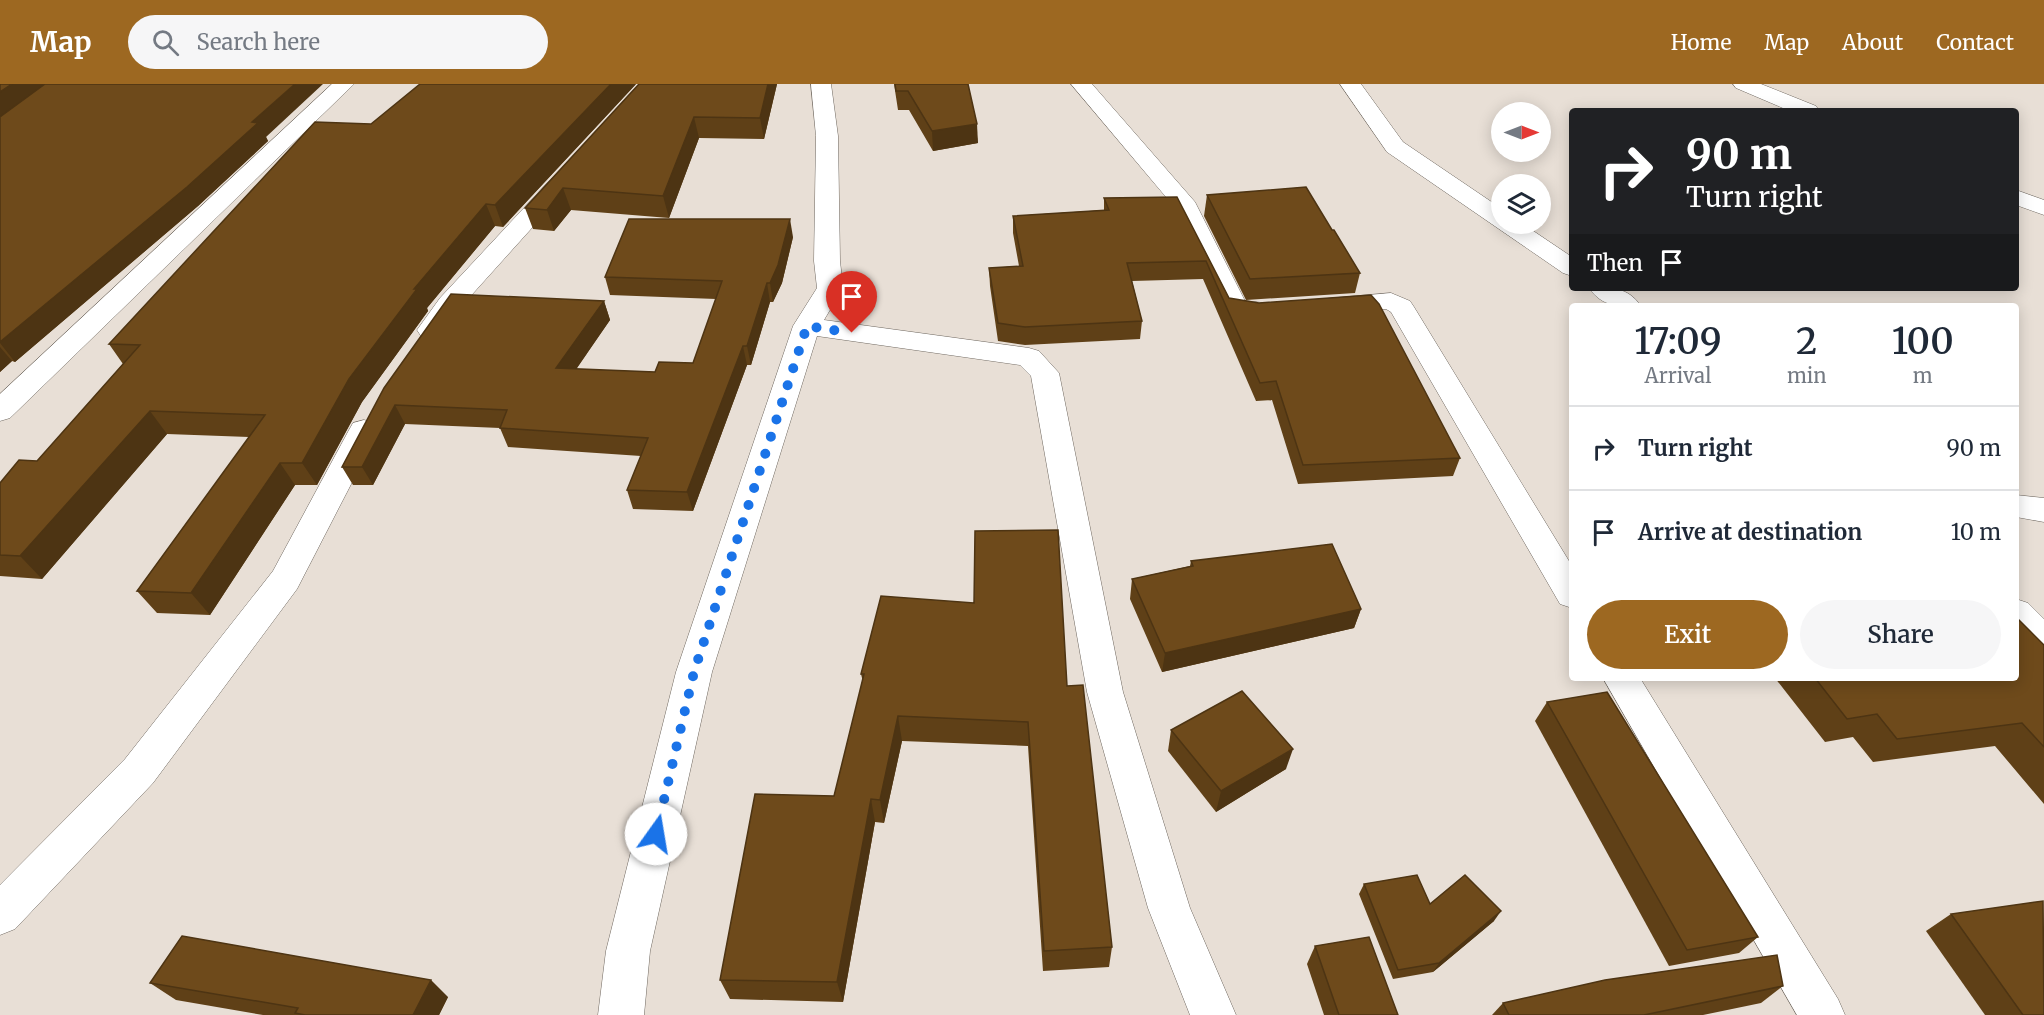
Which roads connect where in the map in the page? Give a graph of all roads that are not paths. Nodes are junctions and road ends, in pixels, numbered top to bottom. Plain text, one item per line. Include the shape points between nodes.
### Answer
1 (344, 84) edge
2 (821, 84) edge
3 (1081, 84) edge
4 (1350, 84) edge
5 (1743, 84) edge
6 (1801, 108) edge
7 (578, 163) edge
8 (2019, 198) edge
9 (2044, 208) edge
10 (1491, 212) edge
11 (1522, 234) edge
12 (1569, 266) edge
13 (1606, 291) edge
14 (1624, 303) edge
15 (807, 326) junction
16 (417, 349) edge
17 (379, 403) edge
18 (0, 411) edge
19 (2019, 506) edge
20 (2044, 510) edge
21 (1569, 590) edge
22 (2019, 616) edge
23 (2044, 642) edge
24 (1624, 681) edge
25 (0, 915) edge
26 (621, 1015) edge
27 (1213, 1015) edge
28 (1821, 1015) edge

1 - 18 street
2 - 15 street via 827,136 830,288
3 - 21 street via 1187,207 1235,308 1256,311 1392,301 1401,307
4 - 10 street via 1395,147
5 - 6 street
7 - 16 street via 449,304
8 - 9 street
11 - 12 street
13 - 14 street
15 - 26 street via 694,672 628,951
15 - 27 street via 1029,357 1045,373 1105,692 1169,908
17 - 25 street via 285,580 140,771
19 - 20 street
22 - 23 street
24 - 28 street

